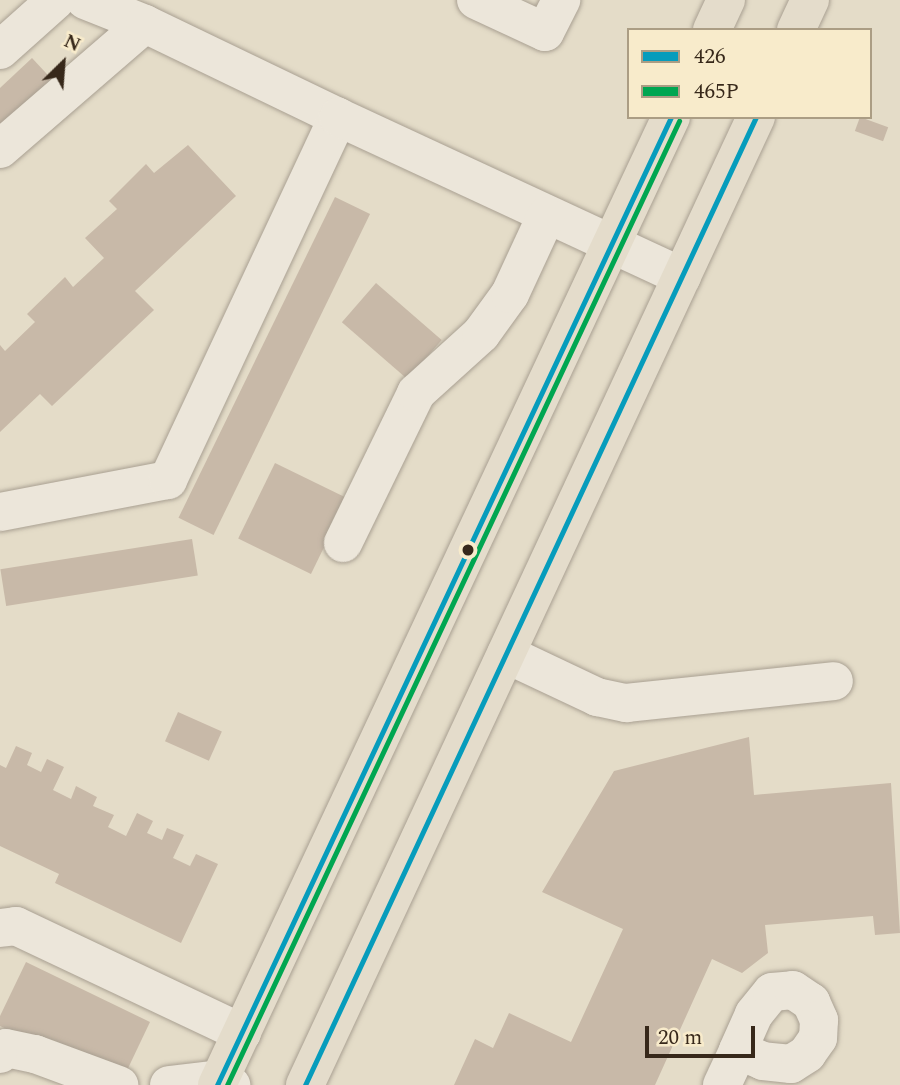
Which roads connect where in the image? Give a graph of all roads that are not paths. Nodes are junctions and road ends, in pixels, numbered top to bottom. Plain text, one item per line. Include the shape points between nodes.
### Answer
1 (55, 0) edge
2 (85, 0) edge
3 (476, 0) edge
4 (561, 0) edge
5 (726, 0) edge
6 (810, 0) edge
7 (145, 24) junction
8 (713, 28) edge
9 (797, 28) edge
10 (0, 50) edge
11 (338, 117) junction
12 (670, 119) edge
13 (755, 119) edge
14 (0, 149) edge
15 (546, 216) junction
16 (610, 246) junction
17 (682, 277) junction
18 (0, 512) edge
19 (343, 543) dead end
20 (506, 654) junction
21 (834, 681) dead end
22 (0, 928) edge
23 (242, 1033) junction
24 (738, 1050) dead end
25 (0, 1054) edge
26 (223, 1083) edge
27 (119, 1085) edge
28 (169, 1085) edge
29 (304, 1085) edge
30 (722, 1085) edge

1 - 10 lane
2 - 7 lane
3 - 4 lane via 545,32
5 - 8 main road
6 - 9 main road
7 - 11 lane
7 - 14 lane
11 - 15 lane
11 - 18 lane via 168,480
12 - 16 main road
13 - 17 main road
15 - 16 lane
15 - 19 lane via 510,294 481,334 416,393
16 - 17 lane
16 - 23 main road
17 - 20 main road
20 - 21 lane via 597,697 625,703
20 - 29 main road
22 - 23 lane via 16,926
23 - 26 main road
24 - 30 lane
25 - 27 lane via 6,1048 36,1054
26 - 28 lane

